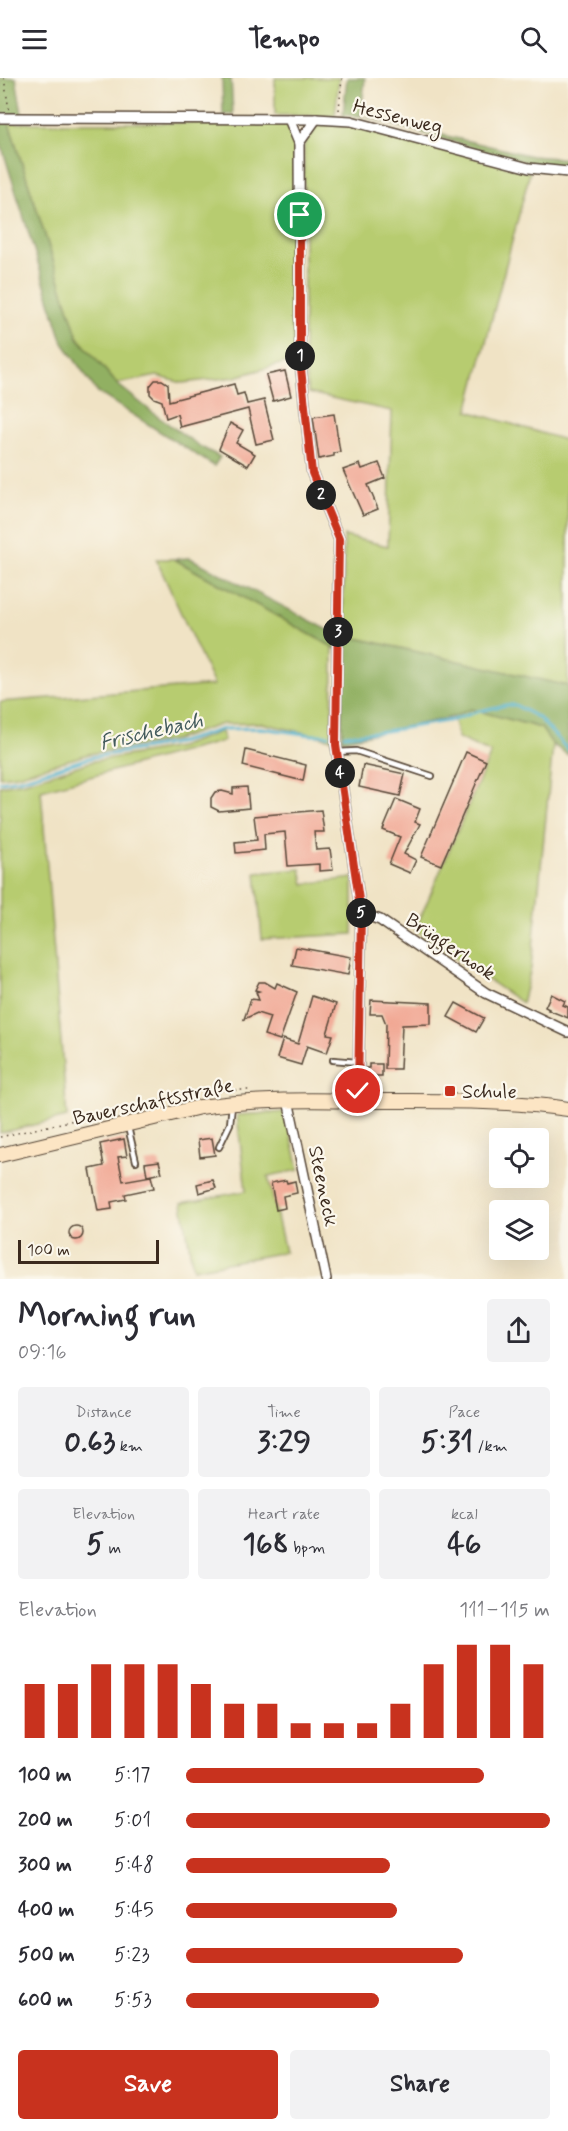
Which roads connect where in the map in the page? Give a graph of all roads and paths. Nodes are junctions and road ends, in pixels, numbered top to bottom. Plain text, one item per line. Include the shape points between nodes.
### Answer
1 (4, 78) edge
2 (342, 78) edge
3 (0, 118) edge
4 (11, 118) junction
5 (316, 118) junction
6 (289, 119) junction
7 (338, 120) junction
8 (299, 142) junction
9 (568, 172) edge
10 (337, 752) junction
11 (432, 776) dead end
12 (361, 913) junction
13 (568, 1032) edge
14 (333, 1060) dead end
15 (358, 1062) junction
16 (288, 1100) junction
17 (358, 1101) junction
18 (232, 1102) junction
19 (568, 1109) edge
20 (127, 1124) junction
21 (219, 1148) dead end
22 (0, 1155) edge
23 (136, 1161) dead end
24 (326, 1279) edge

1 - 4 path
2 - 7 path
3 - 4 street, Hessenweg
4 - 6 street, Hessenweg
5 - 6 street, Hessenweg
5 - 7 street, Hessenweg
5 - 8 street
6 - 8 street
7 - 9 street, Hessenweg via 529,168
8 - 10 street via 300,359 312,473 339,539
10 - 11 lane via 356,751
10 - 12 street
12 - 13 street, Brüggerhook via 380,920 486,993
12 - 15 street
14 - 15 lane
15 - 17 street
16 - 17 street, Bauerschaftsstraße
16 - 18 street, Bauerschaftsstraße
16 - 24 street, Steeneck
17 - 19 street, Bauerschaftsstraße via 501,1103
18 - 20 street, Bauerschaftsstraße
18 - 21 lane via 230,1124
20 - 22 street, Bauerschaftsstraße
20 - 23 lane

